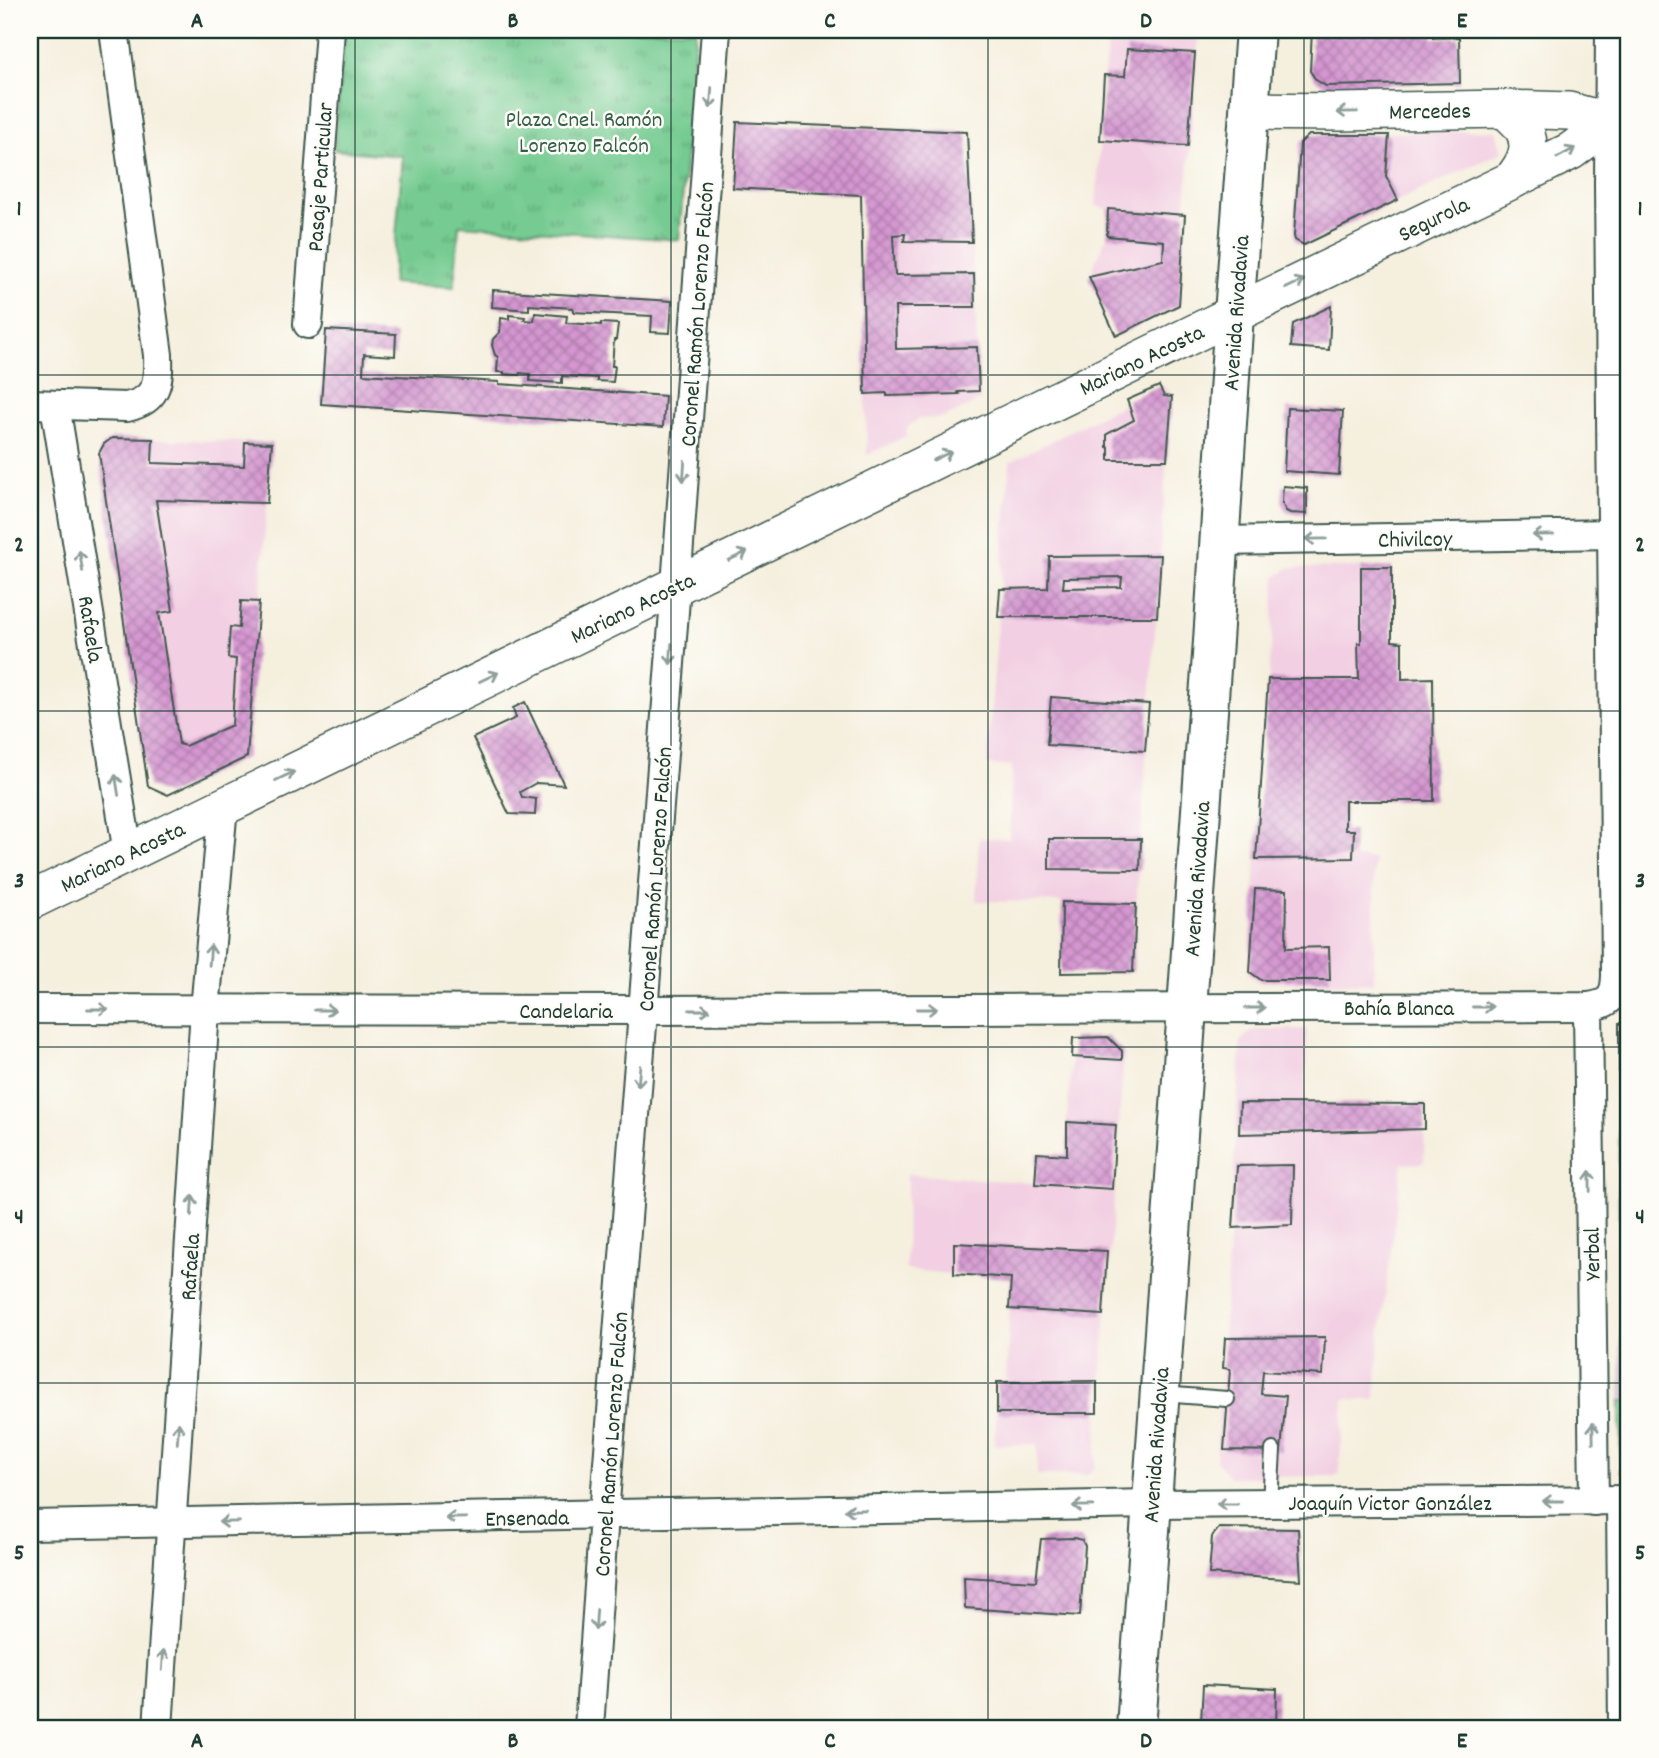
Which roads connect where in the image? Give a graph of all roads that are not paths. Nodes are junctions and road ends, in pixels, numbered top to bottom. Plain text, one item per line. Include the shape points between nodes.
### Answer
1 (114, 30) edge
2 (330, 30) edge
3 (716, 30) edge
4 (1255, 30) edge
5 (1610, 30) edge
6 (1505, 109) junction
7 (1249, 111) junction
8 (1620, 119) edge
9 (1512, 180) junction
10 (1234, 314) junction
11 (309, 324) dead end
12 (43, 404) edge
13 (1612, 534) junction
14 (1219, 541) junction
15 (676, 586) junction
16 (223, 806) junction
17 (128, 853) junction
18 (30, 901) edge
19 (1599, 1003) junction
20 (1187, 1008) junction
21 (30, 1009) edge
22 (205, 1010) junction
23 (644, 1010) junction
24 (1159, 1394) junction
25 (1227, 1399) dead end
26 (1273, 1450) dead end
27 (1615, 1500) edge
28 (1270, 1503) junction
29 (1151, 1504) junction
30 (604, 1515) junction
31 (172, 1524) junction
32 (30, 1525) edge
33 (158, 1728) edge
34 (589, 1728) edge
35 (1136, 1728) edge
36 (1623, 1728) edge

1 - 12 street via 158,355 157,382 147,400 127,407
2 - 11 street, Pasaje Particular
3 -> 15 street, Coronel Ramón Lorenzo Falcón
4 - 7 main road, Avenida Rivadavia
5 - 8 street, Yerbal
6 -> 7 street, Mercedes
6 - 8 street, Mercedes via 1569,111
6 - 9 street via 1522,126 1528,145 1525,164
7 - 10 main road, Avenida Rivadavia
9 -> 8 street, Segurola via 1571,151
8 - 13 street, Yerbal
10 -> 9 street, Segurola
10 - 14 main road, Avenida Rivadavia
15 -> 10 street, Mariano Acosta
17 -> 12 street, Rafaela
13 -> 14 street, Chivilcoy
13 - 19 street, Yerbal via 1616,976 1615,991
14 - 20 main road, Avenida Rivadavia
16 -> 15 street, Mariano Acosta
15 -> 23 street, Coronel Ramón Lorenzo Falcón
16 - 17 street, Mariano Acosta
22 -> 16 street, Rafaela
17 - 18 street, Mariano Acosta
20 -> 19 street, Bahía Blanca
27 -> 19 street, Yerbal
23 -> 20 street, Candelaria
20 - 24 main road, Avenida Rivadavia
21 -> 22 street, Candelaria
22 -> 23 street, Candelaria
31 -> 22 street, Rafaela
23 -> 30 street, Coronel Ramón Lorenzo Falcón
24 - 25 lane
24 - 29 main road, Avenida Rivadavia
26 - 28 lane
27 -> 28 street, Joaquín Victor González
27 - 36 street, Yerbal
28 -> 29 street, Joaquín Victor González
29 -> 30 street, Ensenada
29 - 35 main road, Avenida Rivadavia
30 -> 31 street, Ensenada
30 -> 34 street, Coronel Ramón Lorenzo Falcón
31 - 32 street, Ensenada
33 -> 31 street, Rafaela

